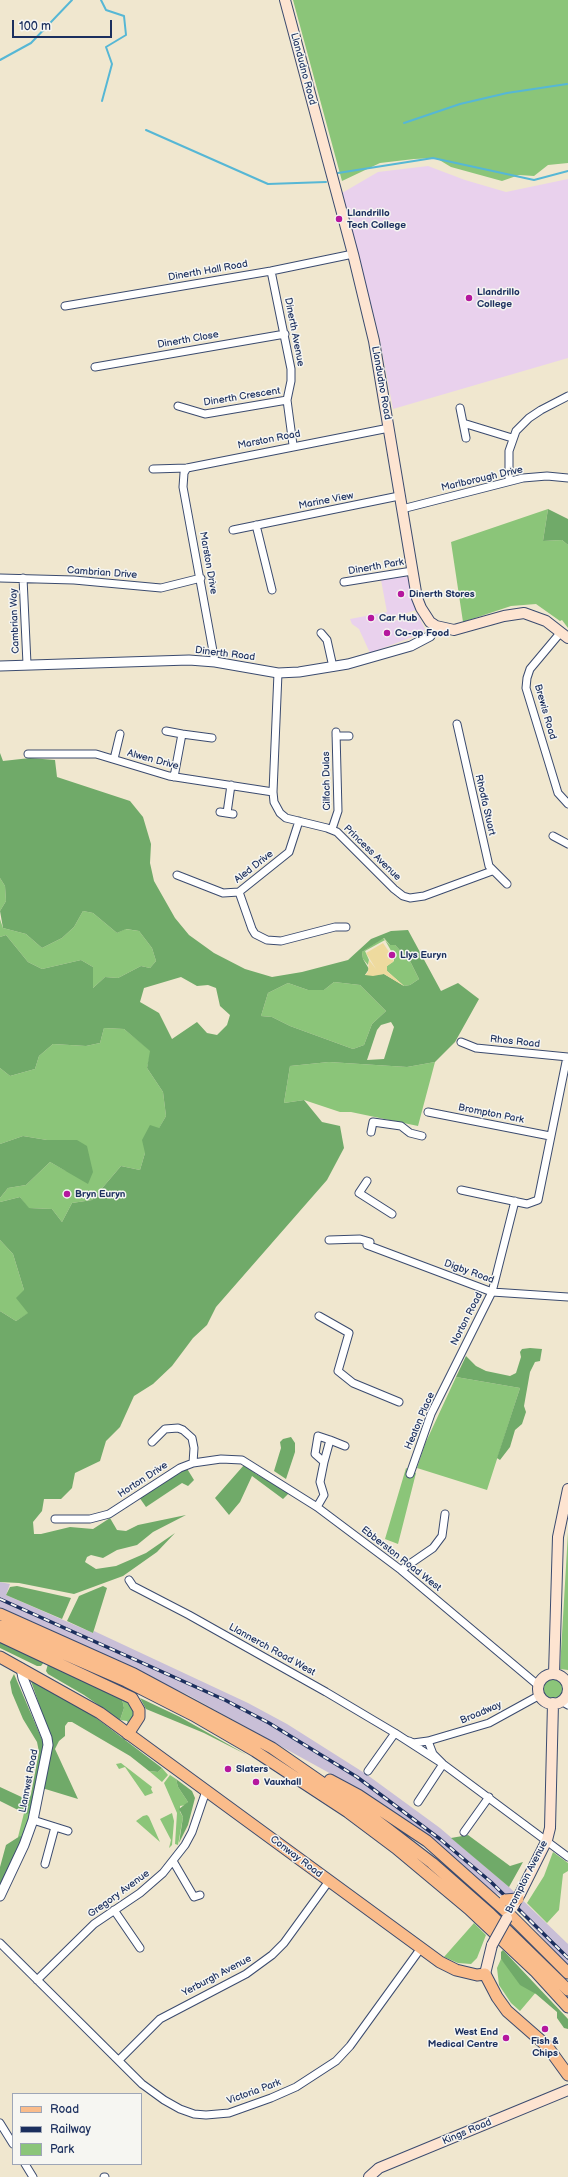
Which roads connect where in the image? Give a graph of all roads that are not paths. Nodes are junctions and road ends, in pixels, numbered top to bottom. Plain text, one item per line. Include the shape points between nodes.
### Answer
1 (285, 0) edge
2 (353, 254) junction
3 (271, 271) junction
4 (66, 306) dead end
5 (285, 334) junction
6 (95, 366) dead end
7 (568, 396) edge
8 (287, 400) junction
9 (178, 406) dead end
10 (460, 408) dead end
11 (464, 423) junction
12 (389, 428) junction
13 (466, 438) dead end
14 (512, 438) junction
15 (293, 445) junction
16 (187, 468) junction
17 (153, 469) dead end
18 (568, 478) edge
19 (509, 481) junction
20 (399, 496) junction
21 (402, 509) junction
22 (256, 525) junction
23 (233, 530) dead end
24 (412, 571) junction
25 (0, 578) edge
26 (23, 578) junction
27 (201, 578) junction
28 (344, 582) dead end
29 (272, 590) dead end
30 (436, 626) junction
31 (319, 632) dead end
32 (564, 635) edge
33 (215, 662) junction
34 (27, 664) junction
35 (0, 666) edge
36 (333, 667) junction
37 (278, 672) junction
38 (457, 724) dead end
39 (166, 730) dead end
40 (120, 734) dead end
41 (182, 734) junction
42 (349, 736) dead end
43 (212, 738) dead end
44 (28, 754) dead end
45 (114, 759) junction
46 (174, 777) junction
47 (232, 785) junction
48 (273, 792) junction
49 (568, 804) edge
50 (227, 813) dead end
51 (299, 821) junction
52 (332, 829) junction
53 (553, 836) dead end
54 (568, 844) edge
55 (492, 871) junction
56 (177, 876) dead end
57 (507, 884) dead end
58 (239, 892) junction
59 (346, 927) dead end
60 (461, 1042) dead end
61 (567, 1057) edge
62 (428, 1112) dead end
63 (371, 1132) dead end
64 (422, 1136) dead end
65 (550, 1136) junction
66 (367, 1181) dead end
67 (461, 1190) dead end
68 (515, 1201) junction
69 (392, 1214) dead end
70 (329, 1240) dead end
71 (492, 1292) junction
72 (568, 1297) edge
73 (319, 1316) dead end
74 (450, 1375) joint
75 (399, 1402) dead end
76 (330, 1440) junction
77 (152, 1442) dead end
78 (345, 1446) dead end
79 (242, 1460) joint
80 (324, 1462) junction
81 (192, 1463) junction
82 (410, 1474) dead end
83 (568, 1489) edge
84 (317, 1507) junction
85 (445, 1514) dead end
86 (55, 1519) dead end
87 (401, 1570) junction
88 (129, 1580) dead end
89 (0, 1614) edge
90 (0, 1626) edge
91 (0, 1636) edge
92 (0, 1657) edge
93 (21, 1668) junction
94 (554, 1674) junction
95 (567, 1681) edge
96 (539, 1691) junction
97 (561, 1703) edge
98 (395, 1733) junction
99 (128, 1734) junction
100 (404, 1739) junction
101 (428, 1741) junction
102 (272, 1748) junction
103 (443, 1764) junction
104 (368, 1771) dead end
105 (206, 1791) junction
106 (490, 1797) junction
107 (418, 1802) dead end
108 (33, 1820) junction
109 (55, 1827) junction
110 (68, 1831) dead end
111 (464, 1832) dead end
112 (547, 1840) junction
113 (568, 1857) edge
114 (173, 1861) junction
115 (45, 1864) dead end
116 (329, 1881) junction
117 (200, 1895) dead end
118 (0, 1896) edge
119 (512, 1905) junction
120 (114, 1910) junction
121 (0, 1943) edge
122 (140, 1948) dead end
123 (421, 1948) junction
124 (568, 1973) edge
125 (485, 1974) junction
126 (37, 1980) junction
127 (568, 1990) edge
128 (568, 2007) edge
129 (119, 2060) junction
130 (568, 2075) edge
131 (568, 2090) edge
132 (0, 2123) edge
133 (12, 2142) edge
134 (26, 2165) edge
135 (33, 2177) edge
136 (369, 2177) edge

1 - 2 main road, Llandudno Road
2 - 3 street, Dinerth Hall Road
2 - 12 main road, Llandudno Road via 374,341
3 - 4 street, Dinerth Hall Road
3 - 5 street, Dinerth Avenue
5 - 6 street, Dinerth Close
5 - 8 street, Dinerth Avenue via 291,369
7 - 14 street via 529,418
8 - 9 street, Dinerth Crescent via 205,414
8 - 15 street, Dinerth Avenue
10 - 11 street
11 - 13 street
11 - 14 street
12 - 15 street, Marston Road
12 - 20 main road, Llandudno Road
14 - 19 street via 509,450
15 - 16 street, Marston Road
16 - 17 street, Marston Road
16 - 27 street, Marston Drive via 184,473 184,487
18 - 19 street, Marlborough Drive via 547,476
19 - 21 street, Marlborough Drive
20 - 21 main road, Llandudno Road
20 - 22 street, Marine View
21 - 24 main road, Llandudno Road
22 - 23 street, Marine View
22 - 29 street
24 - 28 street, Dinerth Park
24 - 30 main road, Llandudno Road via 416,598 430,622
25 - 26 street, Cambrian Drive
26 - 27 street, Cambrian Drive via 161,588
26 - 34 street, Cambrian Way
27 - 33 street, Marston Drive
30 - 32 main road via 454,630 524,613 546,621
30 - 36 street, Dinerth Road via 430,636 411,646
31 - 36 street via 327,640
32 - 49 street, Brewis Road via 530,669 526,688 558,793
33 - 34 street, Dinerth Road via 189,660
33 - 37 street, Dinerth Road
34 - 35 street, Dinerth Road
36 - 37 street, Dinerth Road
37 - 48 street, Princess Avenue
38 - 55 street, Rhodfa Stuart
39 - 41 street
40 - 45 street
41 - 43 street
41 - 46 street
42 - 52 street, Cilfach Dulas via 336,734 338,811
44 - 45 street, Alwen Drive via 96,754
45 - 46 street, Alwen Drive
46 - 47 street, Alwen Drive
47 - 48 street, Alwen Drive
47 - 50 street
48 - 51 street, Princess Avenue via 274,802 280,812 286,818
51 - 52 street, Princess Avenue
51 - 58 street, Aled Drive via 289,852
52 - 55 street, Princess Avenue via 403,896 410,898 424,896
53 - 54 street
55 - 57 street
56 - 58 street, Aled Drive via 223,893
58 - 59 street via 252,929 255,934 267,940 281,941 334,925
60 - 61 street, Rhos Road via 476,1048
61 - 65 street
62 - 65 street, Brompton Park
63 - 64 street via 373,1122 401,1126 410,1133
65 - 68 street via 538,1200 527,1204
66 - 69 street via 359,1193
67 - 68 street
68 - 71 street, Norton Road
70 - 71 street, Digby Road via 360,1239
71 - 72 street, Digby Road
71 - 74 street, Norton Road
73 - 75 street via 349,1333 338,1371 353,1383
74 - 82 street, Heaton Place via 421,1438
76 - 78 street
76 - 80 street
76 - 80 street via 318,1436 315,1454
77 - 81 street via 165,1429 183,1430 192,1438
79 - 81 street, Horton Drive via 221,1459
79 - 84 street, Ebberston Road West
80 - 84 street via 320,1482 324,1495
81 - 86 street, Horton Drive via 175,1471 109,1514 90,1518
83 - 94 main road via 558,1537
84 - 87 street, Ebberston Road West
85 - 87 street via 442,1536 433,1548
87 - 96 street, Ebberston Road West
88 - 98 street, Llannerch Road West via 133,1586 202,1622
89 - 102 main road via 134,1674
90 - 128 main road via 126,1681 193,1716 255,1751 348,1812 396,1848 469,1910 536,1972
91 - 99 main road via 132,1698 139,1710 139,1717
92 - 93 main road, Conway Road
93 - 99 main road, Conway Road via 82,1702
93 - 108 street, Llanrwst Road via 48,1741
94 - 95 main road
94 - 96 main road via 545,1676
95 - 97 main road via 567,1693
96 - 97 main road via 545,1701
96 - 101 street, Broadway via 489,1723
97 - 112 main road, Brompton Avenue
98 - 100 street, Llannerch Road West
98 - 104 street
99 - 105 main road, Conway Road
100 - 101 street, Llannerch Road West via 413,1743
100 - 103 street, Llannerch Road West
101 - 103 street, Llannerch Road West via 433,1754
102 - 119 main road via 364,1799 427,1841 486,1892
102 - 127 main road via 432,1863 490,1914
103 - 106 street, Llannerch Road West
103 - 107 street
105 - 114 street, Gregory Avenue via 192,1832
105 - 116 main road, Conway Road
106 - 111 street
106 - 112 street, Llannerch Road West
108 - 109 street
108 - 118 street, Llanrwst Road
109 - 110 street
109 - 115 street
112 - 113 street, Llannerch Road West
112 - 119 main road, Brompton Avenue
114 - 117 street via 194,1897
114 - 120 street, Gregory Avenue via 153,1883
116 - 123 main road, Conway Road
116 - 129 street, Yerburgh Avenue via 284,1943 272,1955 246,1974 160,2019
119 - 124 main road
119 - 125 main road, Brompton Avenue, bridge via 492,1945
120 - 122 street
120 - 126 street, Gregory Avenue via 94,1924
121 - 126 street, Victoria Park
123 - 125 main road, Conway Road via 456,1970 477,1975
123 - 129 street, Victoria Park via 350,2046 336,2061 296,2087 250,2106 229,2113 194,2114 164,2100 142,2084
125 - 130 main road via 507,2012 547,2046
126 - 129 street, Victoria Park
131 - 136 main road, Kings Road via 378,2168
132 - 133 street
134 - 135 street

